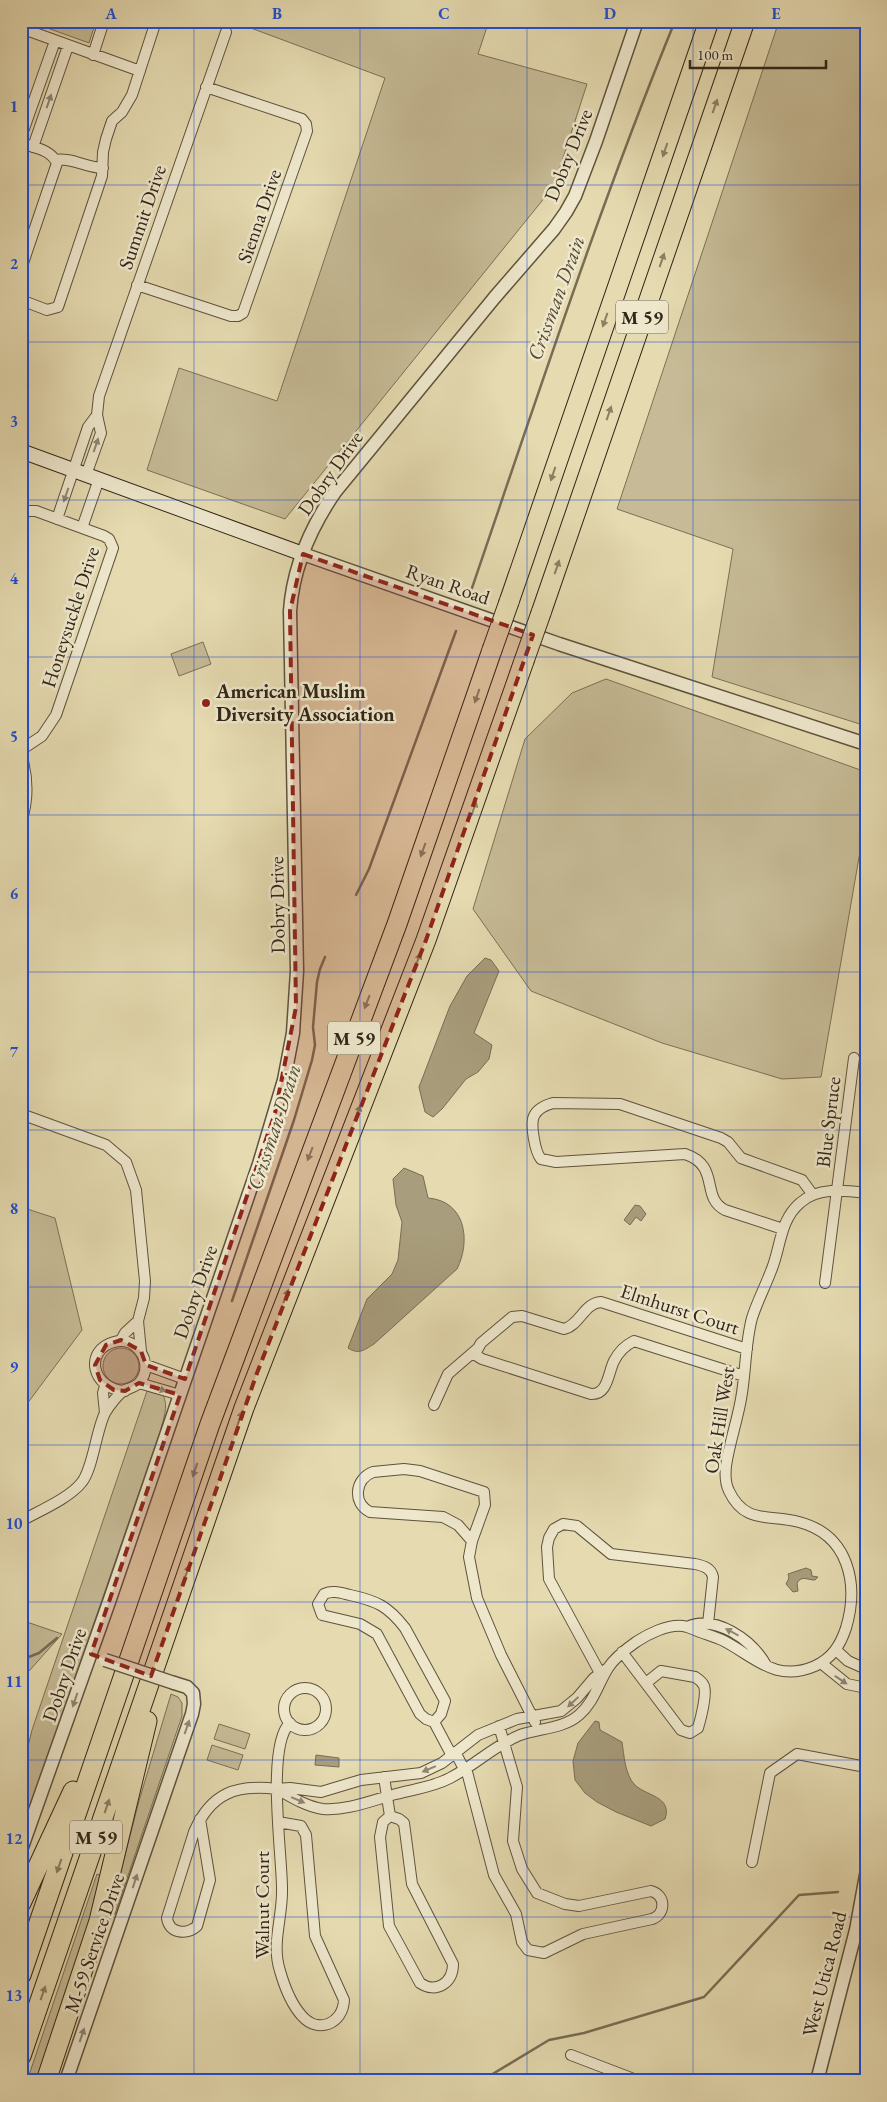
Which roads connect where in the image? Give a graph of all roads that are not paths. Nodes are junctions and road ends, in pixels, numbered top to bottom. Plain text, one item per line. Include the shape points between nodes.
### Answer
1 (104, 21) edge
2 (156, 21) edge
3 (637, 21) edge
4 (709, 21) edge
5 (744, 21) edge
6 (26, 27) edge
7 (226, 32) dead end
8 (55, 41) junction
9 (68, 46) junction
10 (93, 55) junction
11 (140, 72) junction
12 (206, 87) junction
13 (21, 137) edge
14 (21, 143) edge
15 (33, 147) junction
16 (55, 160) junction
17 (103, 168) junction
18 (21, 269) edge
19 (137, 285) junction
20 (21, 300) edge
21 (21, 451) edge
22 (86, 475) junction
23 (21, 515) edge
24 (57, 519) junction
25 (82, 528) junction
26 (303, 554) junction
27 (866, 744) edge
28 (21, 750) edge
29 (21, 754) edge
30 (21, 822) edge
31 (854, 1058) dead end
32 (21, 1114) edge
33 (836, 1191) junction
34 (866, 1193) edge
35 (813, 1195) junction
36 (782, 1229) junction
37 (824, 1282) dead end
38 (138, 1320) junction
39 (121, 1340) junction
40 (477, 1349) junction
41 (747, 1349) junction
42 (141, 1351) junction
43 (146, 1364) junction
44 (744, 1376) junction
45 (185, 1379) junction
46 (139, 1383) junction
47 (105, 1386) junction
48 (125, 1391) junction
49 (180, 1395) junction
50 (434, 1405) dead end
51 (105, 1414) junction
52 (21, 1521) edge
53 (472, 1541) junction
54 (171, 1618) junction
55 (708, 1624) junction
56 (687, 1626) junction
57 (836, 1650) junction
58 (622, 1652) junction
59 (91, 1654) junction
60 (821, 1663) junction
61 (766, 1665) junction
62 (866, 1669) edge
63 (604, 1671) junction
64 (646, 1683) junction
65 (866, 1688) edge
66 (114, 1704) junction
67 (534, 1717) junction
68 (434, 1722) junction
69 (290, 1723) junction
70 (499, 1726) junction
71 (537, 1729) junction
72 (505, 1742) junction
73 (453, 1753) junction
74 (866, 1767) edge
75 (465, 1769) junction
76 (384, 1777) junction
77 (277, 1789) junction
78 (386, 1796) junction
79 (390, 1816) junction
80 (200, 1819) junction
81 (278, 1822) junction
82 (21, 1850) edge
83 (752, 1862) dead end
84 (866, 1875) edge
85 (21, 1903) edge
86 (21, 1975) edge
87 (571, 2055) dead end
88 (21, 2056) edge
89 (46, 2081) edge
90 (66, 2081) edge
91 (638, 2081) edge
92 (817, 2081) edge

1 - 10 street
2 - 11 street
3 - 26 street, Dobry Drive via 596,141 566,212 335,492 316,522
4 -> 66 highway, M 59, bridge via 397,924 210,1424
54 -> 5 highway, M 59, bridge via 260,1365 443,893
6 - 8 street
7 - 12 street, Summit Drive
8 - 9 street
8 - 13 street
9 - 10 street
15 -> 9 street
10 - 11 street
11 - 17 street via 128,103 112,122 102,152
12 - 19 street, Summit Drive
12 - 19 street, Sienna Drive via 302,119 306,124 307,131 247,304 243,313 231,316
14 - 15 street
15 - 16 street via 48,152
16 - 17 street
16 - 18 street via 55,171
17 - 20 street via 58,307 48,310
19 - 22 street, Summit Drive via 99,396 97,415 88,428
21 - 22 main road, Ryan Road
22 -> 24 street
22 - 25 street, Honeysuckle Drive
22 - 26 main road, Ryan Road
23 - 24 street, Honeysuckle Drive via 36,511
24 - 25 street, Honeysuckle Drive
25 - 28 street, Honeysuckle Drive via 109,539 112,553 56,715 42,736
26 - 27 street, Ryan Road via 559,644
26 - 45 street, Dobry Drive via 292,589 290,611 297,958 293,1033 275,1113
29 - 30 street via 27,776
31 - 33 street, Blue Spruce
32 - 38 street via 106,1145 126,1162 136,1190 144,1281 144,1298
33 - 34 street
33 - 35 street
33 - 37 street, Blue Spruce
35 - 36 street via 796,1207
35 - 36 street via 797,1177 741,1158 725,1140 625,1106 556,1102 544,1106 534,1116 535,1147 541,1158 556,1162 686,1154 705,1169 717,1206
36 - 41 street, Oak Hill West via 776,1260 752,1318
38 - 39 street
38 - 42 street
39 - 42 street via 132,1343
39 - 47 street via 106,1345 97,1357 96,1373
40 - 41 street, Elmhurst Court via 512,1317 522,1316 564,1329 574,1324 590,1306 601,1302
40 - 44 street via 477,1356 482,1358 591,1394 603,1390 614,1360 634,1341
40 - 50 street, Elmhurst Court via 448,1374
41 - 44 street, Oak Hill West
42 - 43 street
43 - 45 street
43 - 46 street
44 - 57 street, Oak Hill West via 726,1467 727,1489 747,1512 762,1518 806,1524 826,1536 842,1554 850,1575 852,1593 846,1625
45 - 49 street, Dobry Drive
46 - 48 street
46 -> 49 street
47 - 48 street
47 - 51 street
48 - 51 street
49 - 59 street, Dobry Drive
51 - 52 street via 84,1480 75,1490
53 - 53 street via 485,1505 486,1494 483,1491 404,1469 373,1472 360,1483 358,1498 365,1509 376,1514 448,1518
53 - 67 street via 469,1557 480,1608
88 -> 54 highway, M 59
54 - 89 highway via 99,1921
55 - 56 street
61 -> 55 street via 745,1640 720,1626
55 - 63 street via 713,1577 706,1567 611,1554 577,1526 561,1524 554,1529 548,1541 549,1580
56 - 58 street via 649,1635
56 - 61 street via 722,1640
57 - 60 street
57 - 62 street via 848,1661
58 - 63 street
58 - 64 street
59 -> 82 street, Dobry Drive
90 -> 59 street, M-59 Service Drive, bridge via 194,1704 193,1693 187,1687
60 - 61 street via 789,1672
60 -> 65 street via 847,1684
63 -> 67 street via 566,1708
63 - 71 street via 592,1700 580,1714 565,1723
64 - 64 street via 681,1730 690,1733 698,1728 704,1690 699,1680 661,1671
66 - 85 highway
66 -> 86 highway, M 59
67 - 70 street
67 - 71 street
68 - 68 street via 420,1714 377,1634 360,1624 322,1615 318,1604 324,1594 336,1592 373,1600 398,1618 445,1702
68 - 73 street
69 - 69 street via 284,1704 291,1693 311,1688 322,1696 326,1710 320,1722 308,1729
69 - 77 street, Walnut Court via 280,1742
70 - 72 street
70 - 73 street via 478,1735
71 - 72 street
72 - 75 street
72 - 75 street via 517,1787 513,1841 522,1869 537,1893 579,1906 651,1891 662,1899 659,1916 583,1934 544,1954 528,1950 522,1942 516,1914 494,1876
73 - 75 street
73 -> 76 street via 442,1763 421,1772
74 - 83 street via 797,1754 770,1773
75 - 78 street via 440,1783
76 - 77 street via 320,1792
76 - 78 street
77 -> 78 street via 324,1809 344,1808
77 - 80 street via 235,1790 213,1803
77 - 81 street, Walnut Court
78 - 79 street
79 - 79 street via 383,1822 380,1837 389,1926 420,1983 441,1987 451,1978 453,1964 412,1884 404,1823
80 - 80 street via 167,1918 170,1927 180,1932 196,1926 210,1886
81 - 81 street, Walnut Court via 282,1890 275,1940 278,1963 299,2012 312,2023 326,2026 338,2017 344,2000 315,1936 306,1835 301,1826
84 - 92 street, West Utica Road via 856,1930
87 - 91 street

